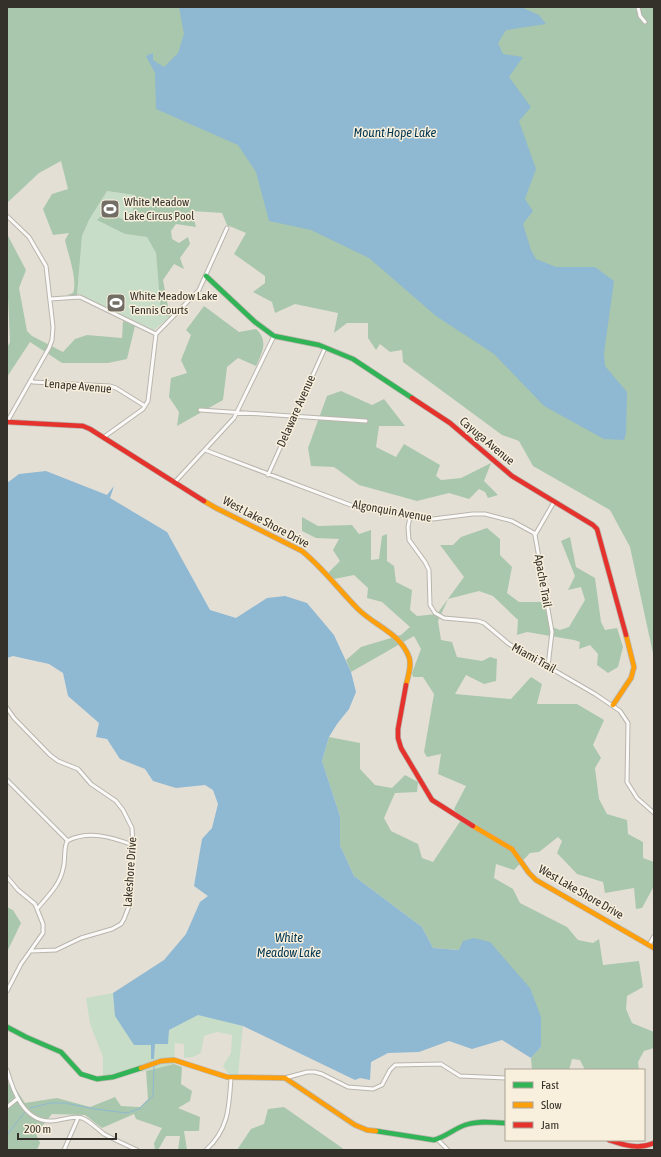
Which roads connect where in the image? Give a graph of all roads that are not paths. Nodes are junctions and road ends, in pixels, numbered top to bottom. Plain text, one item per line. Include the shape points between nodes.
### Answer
1 (638, 7) edge
2 (645, 22) dead end
3 (7, 216) edge
4 (227, 228) dead end
5 (206, 276) junction
6 (50, 299) junction
7 (156, 334) junction
8 (274, 336) junction
9 (325, 348) junction
10 (31, 380) junction
11 (145, 406) junction
12 (200, 410) dead end
13 (237, 412) junction
14 (294, 416) junction
15 (366, 421) dead end
16 (7, 422) edge
17 (104, 437) junction
18 (205, 450) junction
19 (268, 475) junction
20 (175, 482) junction
21 (554, 502) junction
22 (410, 517) junction
23 (535, 535) junction
24 (548, 666) junction
25 (613, 705) junction
26 (7, 708) edge
27 (7, 780) edge
28 (654, 813) edge
29 (68, 841) junction
30 (133, 845) junction
31 (7, 877) edge
32 (37, 909) junction
33 (654, 936) edge
34 (649, 945) junction
35 (654, 948) edge
36 (31, 951) junction
37 (7, 991) edge
38 (7, 1027) edge
39 (7, 1070) edge
40 (231, 1078) junction
41 (285, 1078) junction
42 (505, 1078) edge
43 (17, 1099) junction
44 (7, 1106) edge
45 (78, 1118) junction
46 (505, 1123) edge
47 (438, 1140) junction
48 (612, 1141) edge
49 (654, 1143) edge
50 (64, 1150) edge
51 (137, 1150) edge
52 (206, 1150) edge
53 (448, 1150) edge

1 - 2 street
3 - 6 street via 26,233 44,260
4 - 5 street
5 - 7 street via 195,295
5 - 8 street, Cayuga Avenue
6 - 7 street via 80,297
6 - 10 street via 52,340
7 - 11 street via 148,401
8 - 9 street, Cayuga Avenue
8 - 13 street
9 - 14 street, Delaware Avenue
9 - 21 street, Cayuga Avenue via 353,359 450,423 512,476
10 - 11 street, Lenape Avenue via 110,386
10 - 16 street
11 - 17 street
12 - 13 street
13 - 14 street
13 - 18 street via 230,424
14 - 15 street
14 - 19 street, Delaware Avenue
16 - 17 street, West Lake Shore Drive via 83,426
17 - 20 street, West Lake Shore Drive
18 - 19 street, Algonquin Avenue
18 - 20 street
19 - 22 street, Algonquin Avenue via 356,507
20 - 34 street, West Lake Shore Drive via 216,508 306,554 359,610 399,641 410,665 399,718 398,741 432,800 512,849 536,880
21 - 23 street
21 - 25 street, Cayuga Avenue via 593,524 599,536 634,667 631,678
22 - 23 street, Algonquin Avenue via 441,519 485,514 512,521
22 - 24 street, Miami Trail via 409,540 429,570 430,605 435,613 444,618 481,622 509,644
23 - 24 street, Apache Trail via 552,632
24 - 25 street, Miami Trail
25 - 28 street, Miami Trail via 624,715 628,723 627,782 637,798
26 - 30 street, Lakeshore Drive via 50,755 78,769 91,784 120,805 132,828
27 - 29 street
29 - 30 street via 77,836 92,835 109,837
29 - 32 street via 64,849 61,877 51,894
30 - 36 street, Lakeshore Drive via 129,906 120,924 112,929 85,936 56,950
31 - 32 street
32 - 36 street via 43,924 43,934
33 - 34 street
34 - 35 street, West Lake Shore Drive
36 - 37 street
38 - 40 street via 61,1052 77,1070 90,1078 113,1077 174,1060
39 - 43 street
40 - 41 street
40 - 52 street via 225,1124 218,1138
41 - 42 street via 315,1072 348,1087 372,1089 382,1085 395,1065 432,1063 441,1064 460,1076
41 - 47 street via 364,1128
43 - 44 street
43 - 45 street via 36,1117 51,1121
45 - 50 street
45 - 51 street via 87,1120 106,1135
46 - 47 street via 470,1123
47 - 53 street
48 - 49 street via 639,1148

